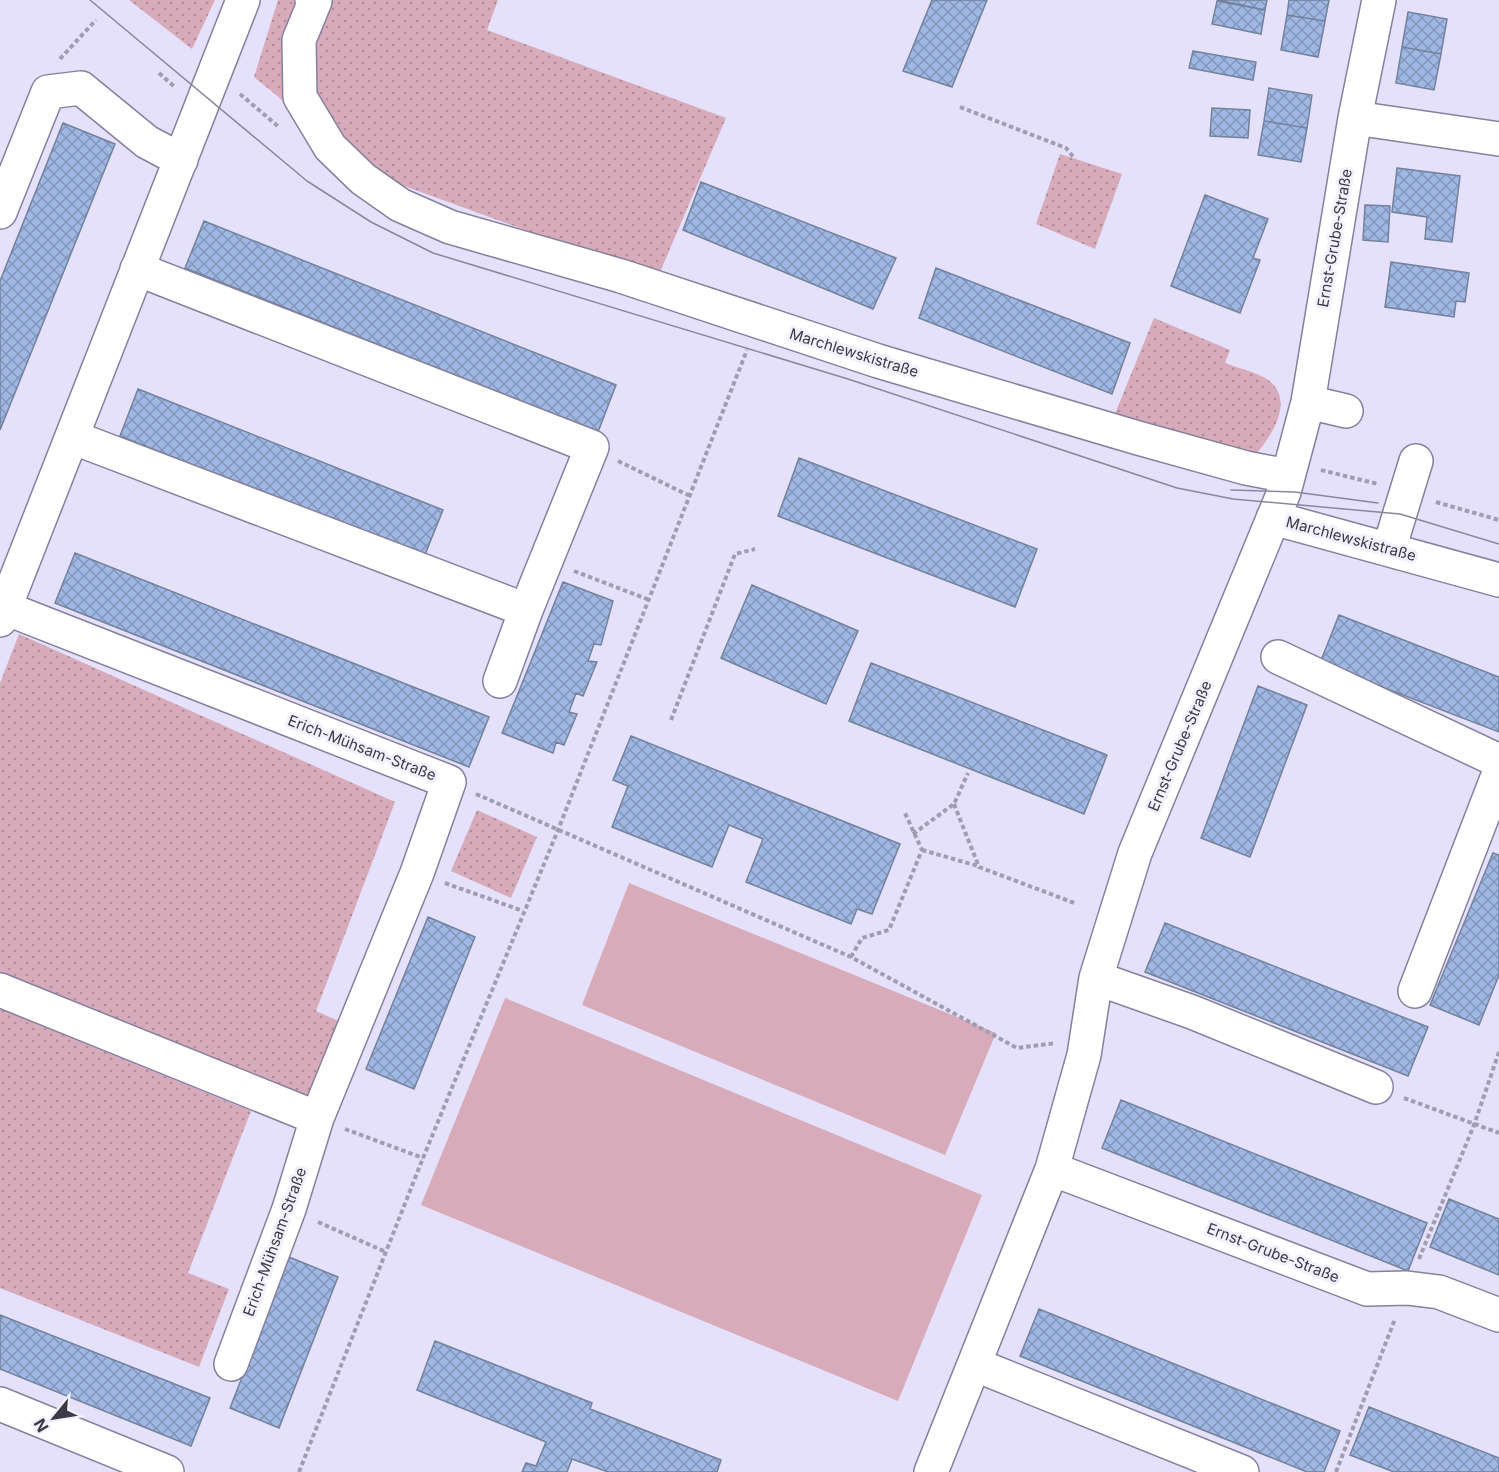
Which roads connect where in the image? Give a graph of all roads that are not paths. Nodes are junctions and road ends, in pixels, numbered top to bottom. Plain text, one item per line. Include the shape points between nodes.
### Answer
1 (243, 0) edge
2 (314, 0) edge
3 (1379, 0) edge
4 (1355, 118) junction
5 (1499, 139) edge
6 (181, 160) junction
7 (0, 212) edge
8 (137, 269) junction
9 (1308, 402) junction
10 (1346, 411) dead end
11 (72, 437) junction
12 (1416, 461) dead end
13 (1288, 476) junction
14 (1273, 518) junction
15 (1389, 549) junction
16 (1499, 580) edge
17 (526, 610) junction
18 (2, 615) edge
19 (1278, 657) dead end
20 (500, 681) dead end
21 (1499, 761) edge
22 (1499, 773) edge
23 (1096, 978) junction
24 (0, 990) edge
25 (1415, 991) dead end
26 (1376, 1087) road end
27 (317, 1118) junction
28 (1052, 1168) junction
29 (1499, 1315) edge
30 (231, 1364) dead end
31 (976, 1365) junction
32 (0, 1404) edge
33 (167, 1472) edge
34 (931, 1472) edge
35 (1242, 1472) edge

1 - 6 street, Erich-Mühsam-Straße
2 - 13 street, Marchlewskistraße via 299,40 300,97 330,147 363,179 400,205 450,227 621,276 755,322 1138,438
3 - 4 street, Ernst-Grube-Straße
4 - 5 street
4 - 9 street, Ernst-Grube-Straße
6 - 7 street via 147,142 81,88 48,92
6 - 8 street, Erich-Mühsam-Straße
8 - 11 street, Erich-Mühsam-Straße
8 - 17 street via 592,447
9 - 10 street
9 - 13 street, Ernst-Grube-Straße
11 - 17 street
11 - 18 street, Erich-Mühsam-Straße
12 - 15 street
13 - 14 street, Marchlewskistraße
14 - 15 street, Marchlewskistraße
14 - 23 street, Ernst-Grube-Straße via 1135,853
15 - 16 street, Marchlewskistraße
17 - 20 street
18 - 27 street, Erich-Mühsam-Straße via 449,782 417,873
19 - 21 street
22 - 25 street
23 - 26 street via 1192,1012
23 - 28 street, Ernst-Grube-Straße via 1084,1055
24 - 27 street
27 - 30 street, Erich-Mühsam-Straße via 289,1209
28 - 29 street, Ernst-Grube-Straße via 1367,1288 1439,1292
28 - 31 street, Ernst-Grube-Straße
31 - 34 street, Ernst-Grube-Straße
31 - 35 street
32 - 33 street

